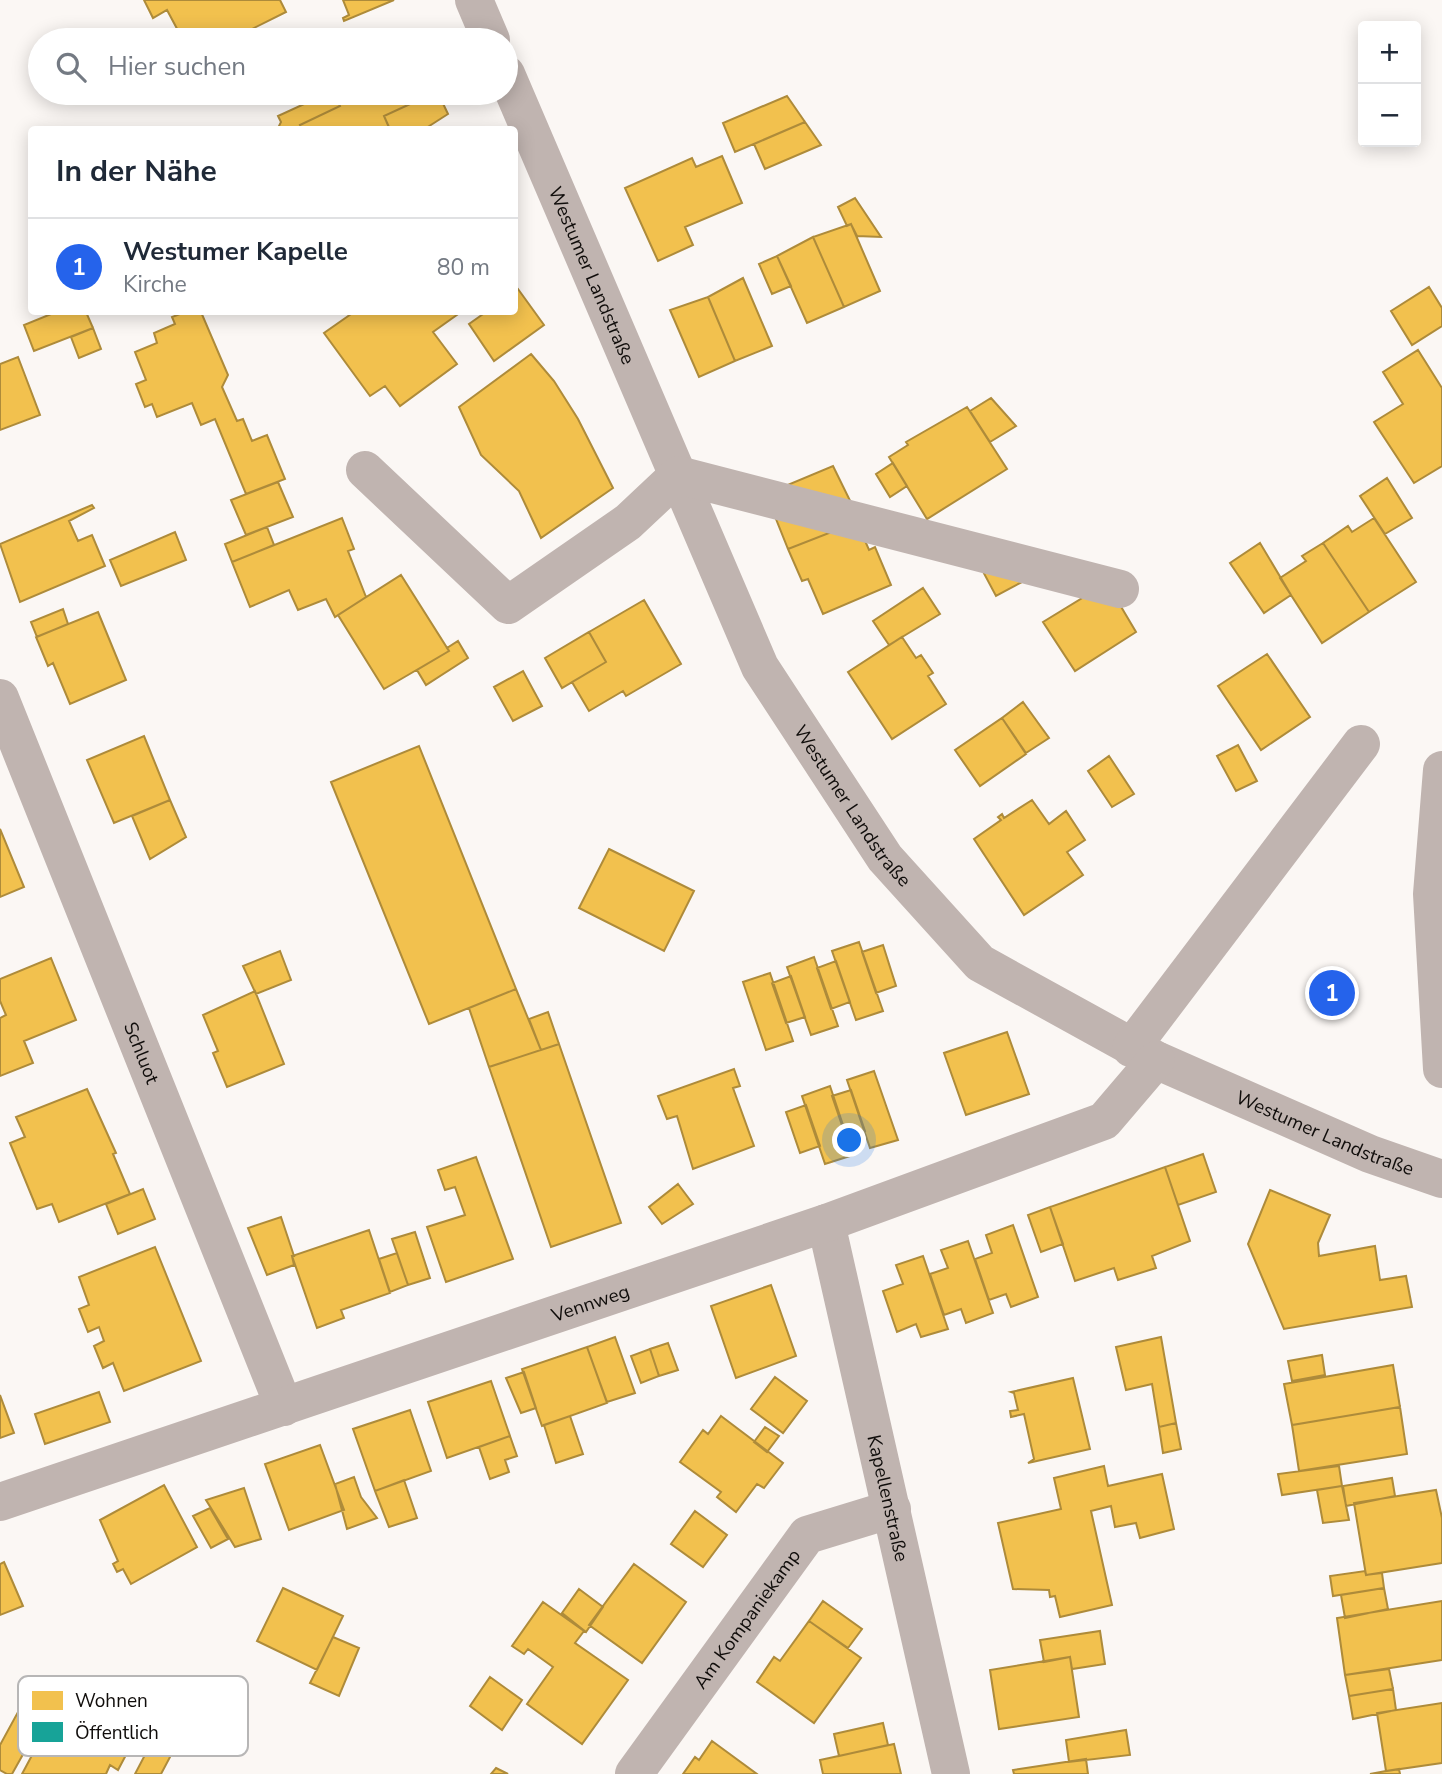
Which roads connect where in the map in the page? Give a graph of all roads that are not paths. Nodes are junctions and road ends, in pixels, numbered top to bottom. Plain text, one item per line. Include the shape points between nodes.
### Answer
1 (474, 0) edge
2 (486, 28) edge
3 (518, 102) edge
4 (365, 470) dead end
5 (678, 475) junction
6 (1121, 589) dead end
7 (0, 698) edge
8 (1361, 744) dead end
9 (1442, 770) edge
10 (1144, 1054) junction
11 (1442, 1069) edge
12 (1442, 1179) edge
13 (826, 1223) junction
14 (284, 1407) junction
15 (0, 1502) edge
16 (892, 1508) junction
17 (634, 1774) edge
18 (951, 1774) edge

1 - 2 street
3 - 5 street, Westumer Landstraße
4 - 5 street via 508,605 628,522
5 - 6 street
5 - 10 street, Westumer Landstraße via 760,667 885,858 981,963
7 - 14 street, Schluot
8 - 10 street
9 - 11 street via 1432,894
10 - 12 street, Westumer Landstraße via 1370,1154
10 - 13 street, Vennweg via 1104,1121
13 - 14 street, Vennweg
13 - 16 street, Kapellenstraße
14 - 15 street, Vennweg
16 - 17 street, Am Kompaniekamp via 807,1535
16 - 18 street, Kapellenstraße

